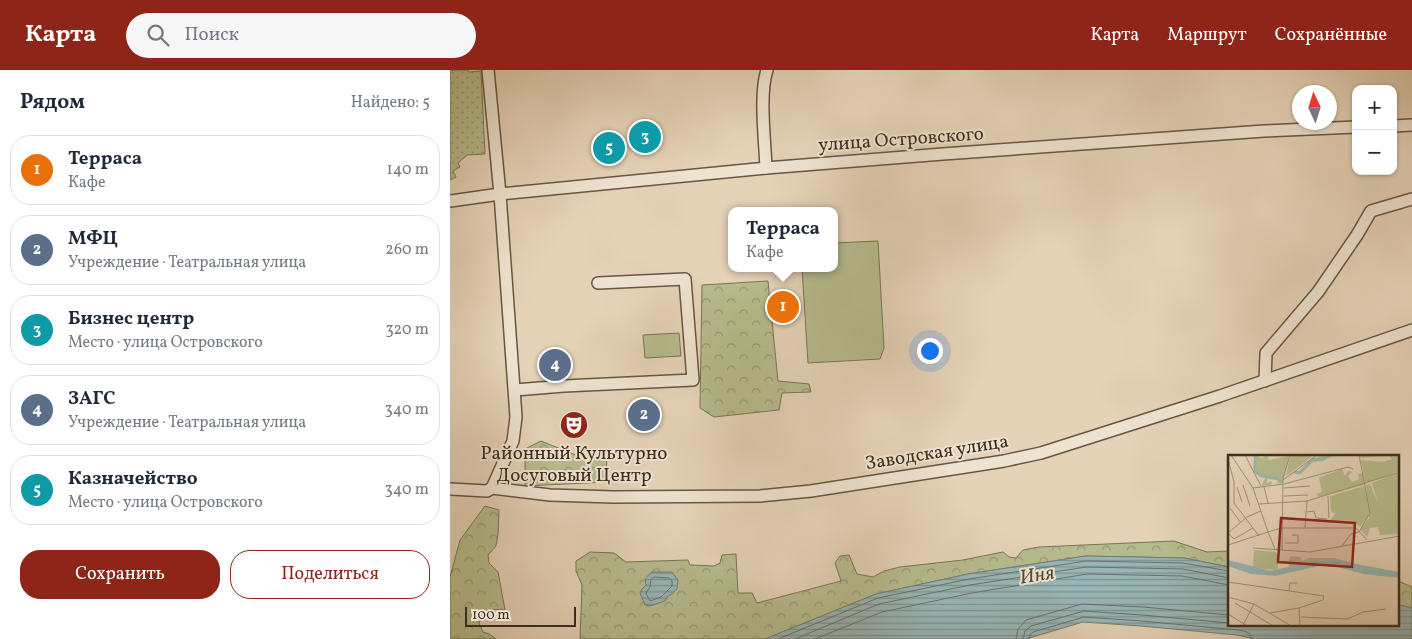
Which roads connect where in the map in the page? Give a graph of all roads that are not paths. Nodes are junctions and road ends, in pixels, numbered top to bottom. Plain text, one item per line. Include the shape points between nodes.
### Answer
1 (488, 70) edge
2 (767, 70) edge
3 (1412, 125) edge
4 (1397, 126) edge
5 (1352, 127) edge
6 (766, 168) junction
7 (500, 194) junction
8 (1412, 200) edge
9 (450, 201) edge
10 (598, 283) dead end
11 (1412, 330) edge
12 (1265, 381) junction
13 (515, 390) junction
14 (492, 488) junction
15 (450, 489) edge

1 - 7 street
2 - 6 street via 763,101
3 - 4 street
5 - 6 street, улица Островского
6 - 7 street, улица Островского
7 - 9 street, улица Островского
7 - 13 street
8 - 12 street via 1370,211 1318,292 1266,353
10 - 13 street via 686,279 693,380
11 - 12 street, Заводская улица
12 - 14 street, Заводская улица via 1041,453 811,491 744,496 613,497 550,495
13 - 14 street via 513,441
14 - 15 street, Заводская улица via 487,491

